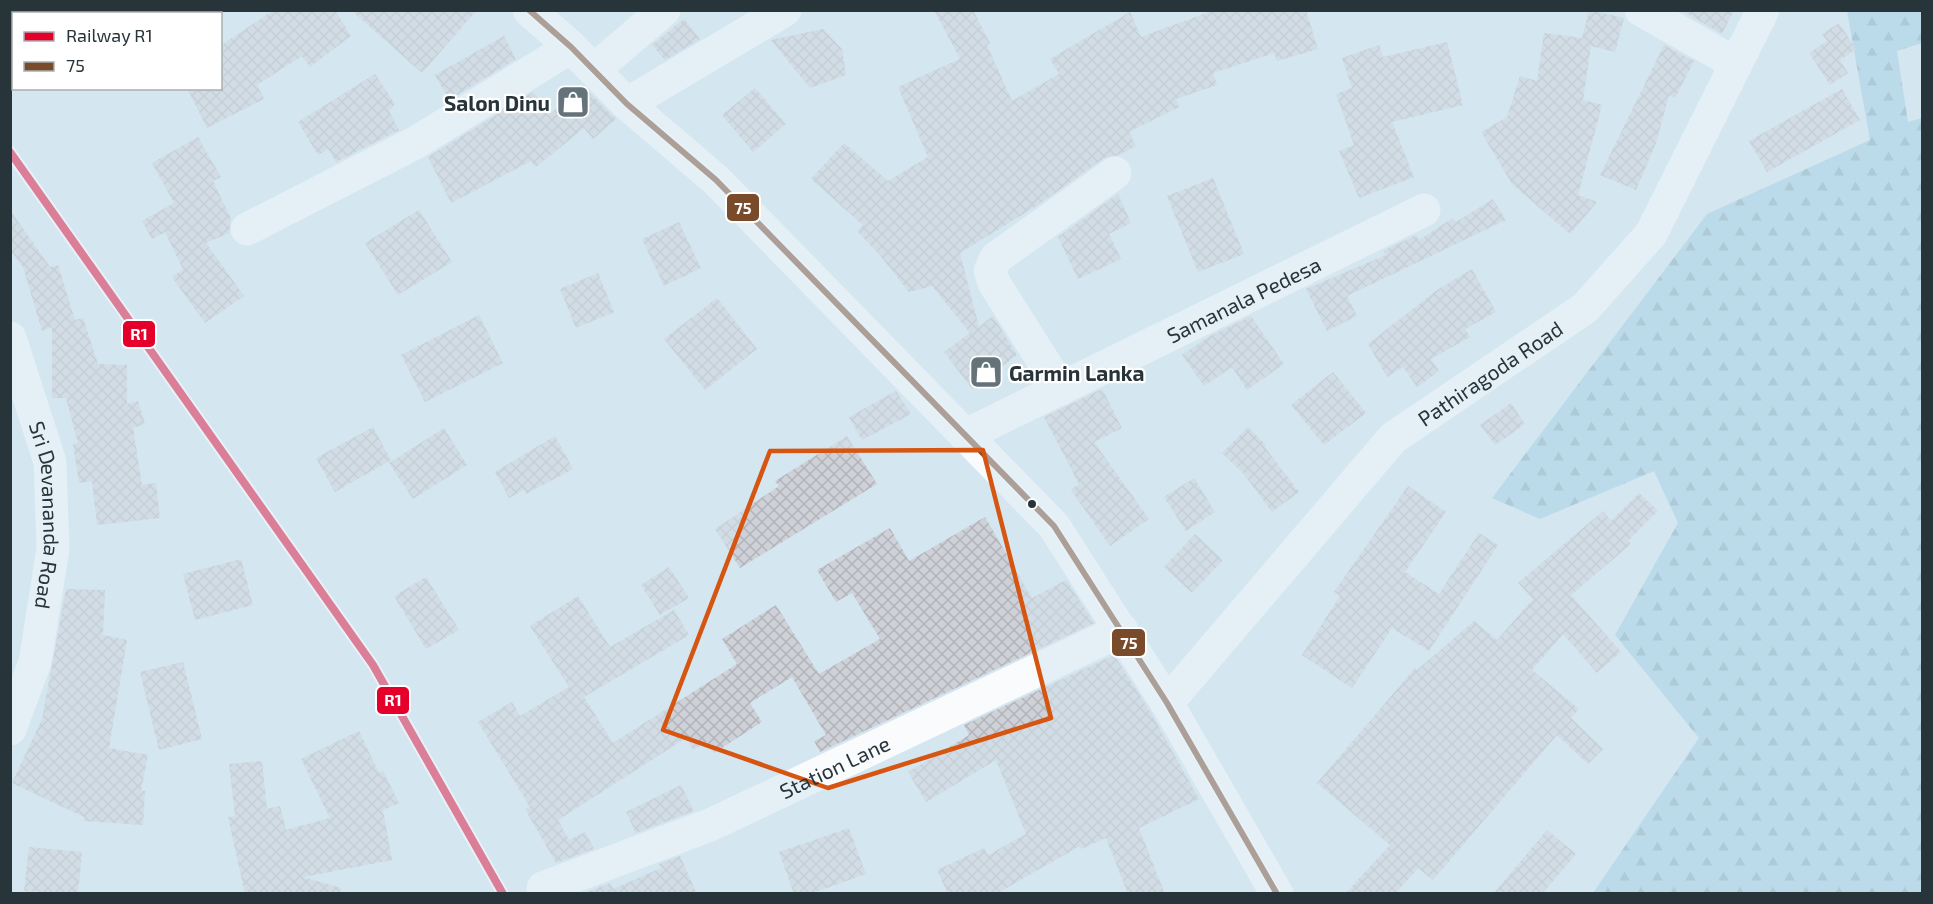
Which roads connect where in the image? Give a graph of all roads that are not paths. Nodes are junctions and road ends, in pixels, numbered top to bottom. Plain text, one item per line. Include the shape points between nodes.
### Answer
1 (529, 10) edge
2 (664, 10) edge
3 (785, 10) edge
4 (1641, 10) edge
5 (1763, 10) edge
6 (571, 47) junction
7 (1736, 63) junction
8 (594, 70) junction
9 (627, 104) junction
10 (1115, 173) dead end
11 (1424, 210) dead end
12 (247, 229) dead end
13 (10, 338) edge
14 (1061, 389) junction
15 (966, 435) junction
16 (1122, 630) junction
17 (23, 661) edge
18 (1167, 703) junction
19 (10, 729) edge
20 (543, 888) dead end
21 (1277, 894) edge

1 - 6 street
2 - 8 street
3 - 9 street
4 - 7 street
5 - 7 street, Pathiragoda Road
6 - 8 street
6 - 12 street via 415,143
7 - 18 street, Pathiragoda Road via 1651,234 1584,308 1393,438
8 - 9 street
9 - 15 street via 716,180
10 - 14 street via 996,258 990,271
11 - 14 street, Samanala Pedesa
13 - 17 street, Sri Devananda Road via 50,462 52,549
14 - 15 street, Samanala Pedesa
15 - 16 street via 1054,526
16 - 18 street
16 - 20 street, Station Lane via 710,825
17 - 19 street, Sri Devananda Road
18 - 21 street

